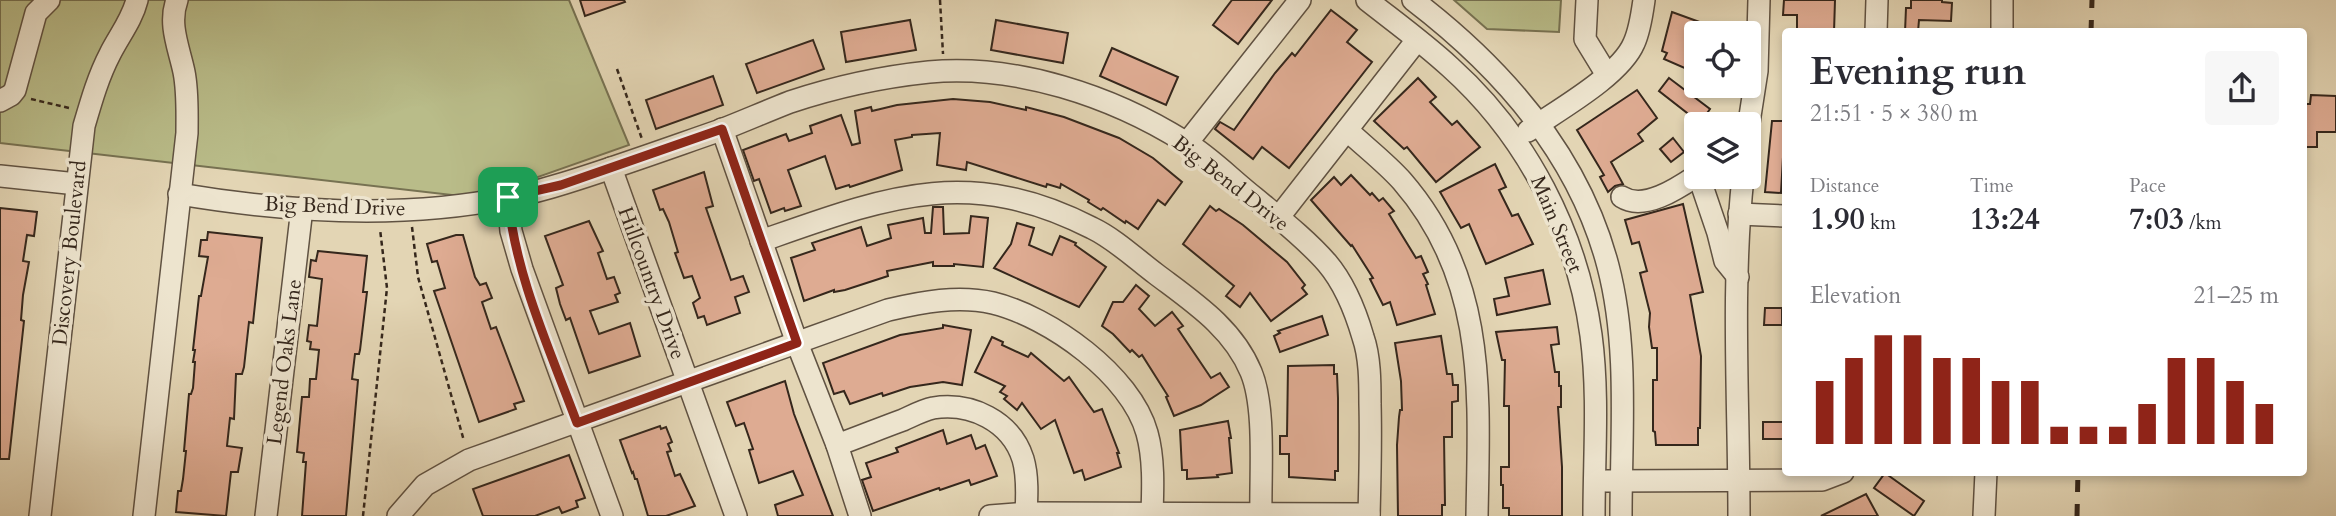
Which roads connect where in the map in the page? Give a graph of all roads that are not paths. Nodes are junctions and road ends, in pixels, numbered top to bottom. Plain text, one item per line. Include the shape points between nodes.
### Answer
1 (49, 0) edge
2 (136, 0) edge
3 (177, 0) edge
4 (1300, 0) edge
5 (1367, 0) edge
6 (1413, 0) edge
7 (1587, 0) edge
8 (1644, 0) edge
9 (1759, 0) edge
10 (1877, 0) edge
11 (2003, 0) edge
12 (1876, 28) edge
13 (2001, 28) edge
14 (1418, 40) junction
15 (1607, 75) junction
16 (0, 101) edge
17 (1749, 112) edge
18 (1538, 124) junction
19 (722, 129) junction
20 (1348, 130) junction
21 (1514, 141) junction
22 (1187, 143) junction
23 (611, 168) junction
24 (0, 176) edge
25 (77, 184) junction
26 (1684, 184) edge
27 (1702, 189) edge
28 (1742, 189) edge
29 (179, 194) junction
30 (508, 197) junction
31 (1622, 197) dead end
32 (302, 208) junction
33 (1739, 214) junction
34 (1782, 216) edge
35 (1278, 218) junction
36 (761, 241) junction
37 (1738, 276) junction
38 (797, 343) junction
39 (687, 382) junction
40 (577, 423) junction
41 (837, 445) junction
42 (1832, 476) edge
43 (1986, 476) edge
44 (1594, 481) junction
45 (1621, 481) junction
46 (1739, 481) junction
47 (1026, 513) junction
48 (1152, 513) junction
49 (1261, 514) junction
50 (1368, 515) edge
51 (40, 516) edge
52 (144, 516) edge
53 (266, 516) edge
54 (398, 516) edge
55 (612, 516) edge
56 (736, 516) edge
57 (860, 516) edge
58 (990, 516) edge
59 (1477, 516) edge
60 (1594, 516) edge
61 (1621, 516) edge
62 (1739, 516) edge
63 (1984, 516) edge

1 - 16 street via 36,13 15,90
2 - 25 street, Discovery Boulevard via 96,86 84,126
3 - 29 street via 174,20 187,104
4 - 22 street
5 - 14 street, Main Street
6 - 18 street, Main Street via 1480,55
7 - 15 street via 1585,39
8 - 15 street via 1634,45
9 - 17 street via 1757,71
10 - 12 street
11 - 13 street
14 - 20 street
14 - 21 street, Main Street via 1478,94
15 - 18 street
18 - 21 street
18 - 45 street, Main Street via 1566,166 1608,266 1619,331
19 - 22 street, Big Bend Drive via 856,83 931,72 983,72 1088,96
19 - 23 street, Big Bend Drive
19 - 36 street
20 - 35 street
20 - 59 street via 1401,180 1421,206 1464,294 1478,373
21 - 44 street, Main Street via 1541,180 1580,274 1595,388
22 - 35 street, Big Bend Drive
23 - 30 street, Big Bend Drive
23 - 39 street, Hillcountry Drive
24 - 25 street
25 - 51 street, Discovery Boulevard
26 - 31 street via 1658,197 1628,201
27 - 37 street via 1725,261
28 - 33 street
29 - 32 street, Big Bend Drive
29 - 52 street
30 - 32 street, Big Bend Drive via 446,208
30 - 40 street via 511,231 522,269
32 - 53 street, Legend Oaks Lane
33 - 34 street
33 - 37 street
35 - 50 street, Big Bend Drive via 1329,265 1365,340 1370,414
36 - 38 street
36 - 49 street via 880,201 937,191 989,193 1042,205 1094,229 1202,308 1235,341 1252,374 1260,418
37 - 46 street
38 - 39 street
38 - 41 street
38 - 48 street via 888,310 946,299 993,303 1042,323 1109,374 1135,405 1150,447
39 - 40 street
39 - 56 street, Hillcountry Drive
40 - 54 street via 469,460 425,485
40 - 55 street
41 - 47 street via 933,408 964,408 987,415 1003,427 1024,460
41 - 57 street
42 - 46 street
43 - 63 street
44 - 45 street
44 - 60 street, Main Street
45 - 46 street
45 - 61 street, Main Street
46 - 62 street
47 - 48 street
47 - 58 street
48 - 49 street
49 - 50 street

